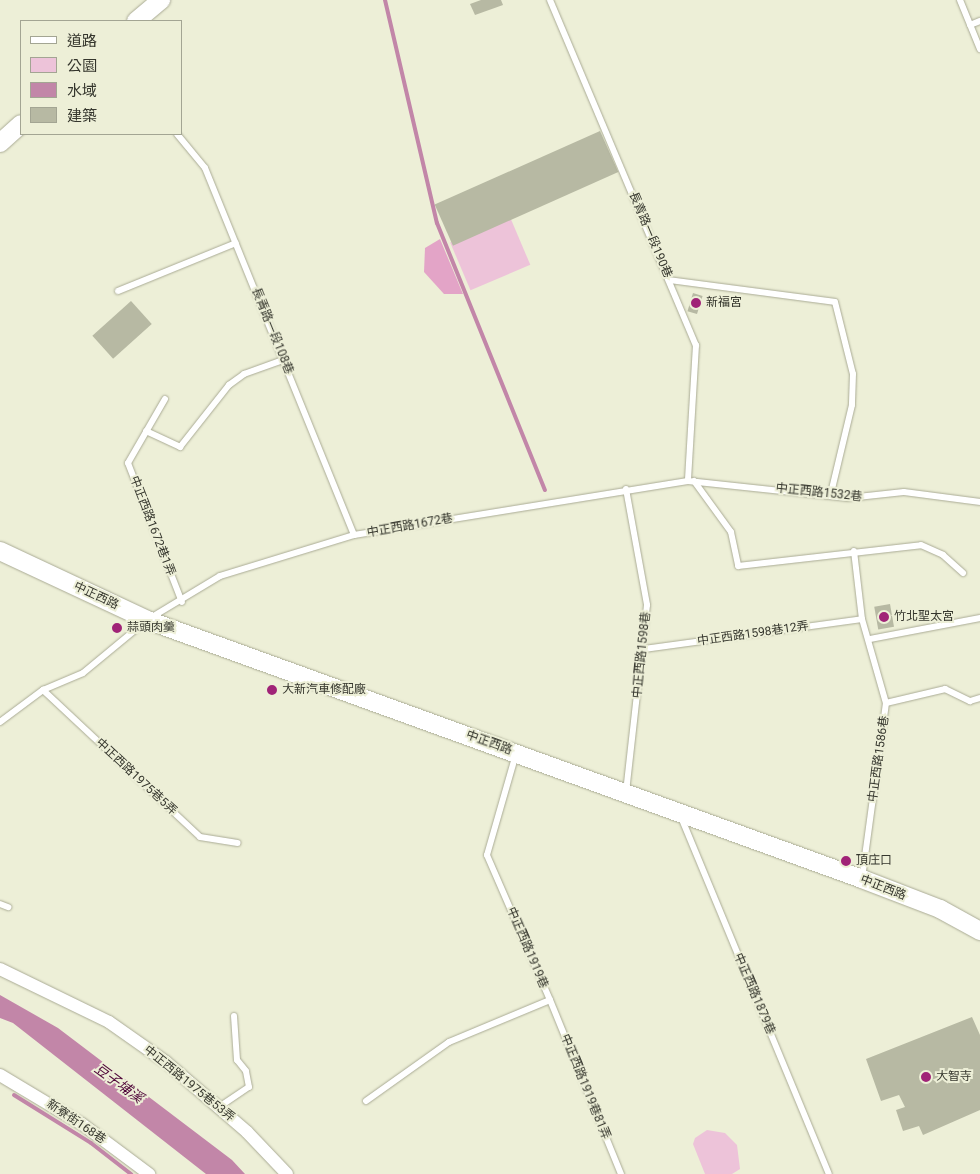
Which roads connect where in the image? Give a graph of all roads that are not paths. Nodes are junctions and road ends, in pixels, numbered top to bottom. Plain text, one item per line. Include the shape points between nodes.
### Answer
1 (161, 0) edge
2 (550, 0) edge
3 (960, 0) edge
4 (137, 20) edge
5 (980, 21) edge
6 (970, 25) junction
7 (980, 49) edge
8 (20, 125) edge
9 (178, 135) edge
10 (0, 143) edge
11 (236, 243) junction
12 (669, 280) junction
13 (118, 290) dead end
14 (283, 360) junction
15 (165, 399) dead end
16 (146, 430) junction
17 (691, 481) junction
18 (626, 489) junction
19 (830, 494) junction
20 (980, 502) edge
21 (354, 535) junction
22 (0, 551) edge
23 (854, 551) junction
24 (963, 573) dead end
25 (182, 602) junction
26 (980, 618) edge
27 (862, 619) junction
28 (147, 620) junction
29 (870, 638) junction
30 (644, 649) junction
31 (43, 690) junction
32 (980, 698) edge
33 (886, 703) junction
34 (0, 722) edge
35 (516, 753) junction
36 (626, 793) junction
37 (679, 814) junction
38 (238, 843) dead end
39 (862, 879) junction
40 (0, 904) edge
41 (8, 907) dead end
42 (980, 931) edge
43 (0, 969) edge
44 (550, 1000) junction
45 (234, 1016) dead end
46 (0, 1075) edge
47 (366, 1101) dead end
48 (219, 1107) junction
49 (149, 1174) edge
50 (287, 1174) edge
51 (621, 1174) edge
52 (829, 1174) edge

1 - 4 main road
2 - 12 lane, 長青路一段190巷
3 - 6 lane
5 - 6 lane
6 - 7 lane
8 - 10 main road
9 - 11 lane, 長青路一段108巷 via 205,168
11 - 13 lane
11 - 14 lane, 長青路一段108巷
12 - 17 lane, 長青路一段190巷 via 696,345
12 - 19 lane via 835,302 853,374 852,405
14 - 16 lane via 244,374 229,385 180,448
14 - 21 lane, 長青路一段108巷
15 - 16 lane, 中正西路1672巷1弄
16 - 25 lane, 中正西路1672巷1弄 via 128,463
17 - 18 lane, 中正西路1672巷
17 - 19 lane, 中正西路1532巷
17 - 23 lane via 731,532 738,566 793,562
18 - 21 lane, 中正西路1672巷
18 - 30 lane, 中正西路1598巷 via 647,605
19 - 20 lane, 中正西路1532巷 via 865,498 904,492
21 - 25 lane, 中正西路1672巷 via 220,576
22 - 28 main road, 中正西路
23 - 24 lane via 921,545 943,555
23 - 27 lane, 中正西路1586巷
25 - 28 lane, 中正西路1672巷
26 - 29 lane
27 - 29 lane, 中正西路1586巷
27 - 30 lane, 中正西路1598巷12弄
28 - 31 lane, 中正西路1672巷 via 83,673
28 - 35 main road, 中正西路
29 - 33 lane, 中正西路1586巷
30 - 36 lane, 中正西路1598巷
31 - 34 lane, 中正西路1672巷
31 - 38 lane, 中正西路1975巷5弄 via 200,837
32 - 33 lane via 970,701 945,689
33 - 39 lane, 中正西路1586巷
35 - 36 main road, 中正西路
35 - 44 lane, 中正西路1919巷 via 487,855
36 - 37 main road, 中正西路
37 - 39 main road, 中正西路
37 - 52 lane, 中正西路1879巷
39 - 42 main road, 中正西路 via 940,909
40 - 41 lane
43 - 48 street, 中正西路1975巷53弄 via 109,1022 166,1062
44 - 47 lane, 中正西路1919巷 via 450,1042
44 - 51 lane, 中正西路1919巷81弄
45 - 48 lane via 237,1060 246,1071 249,1087
46 - 49 street, 新寮街168巷 via 82,1124
48 - 50 street, 中正西路1975巷53弄

